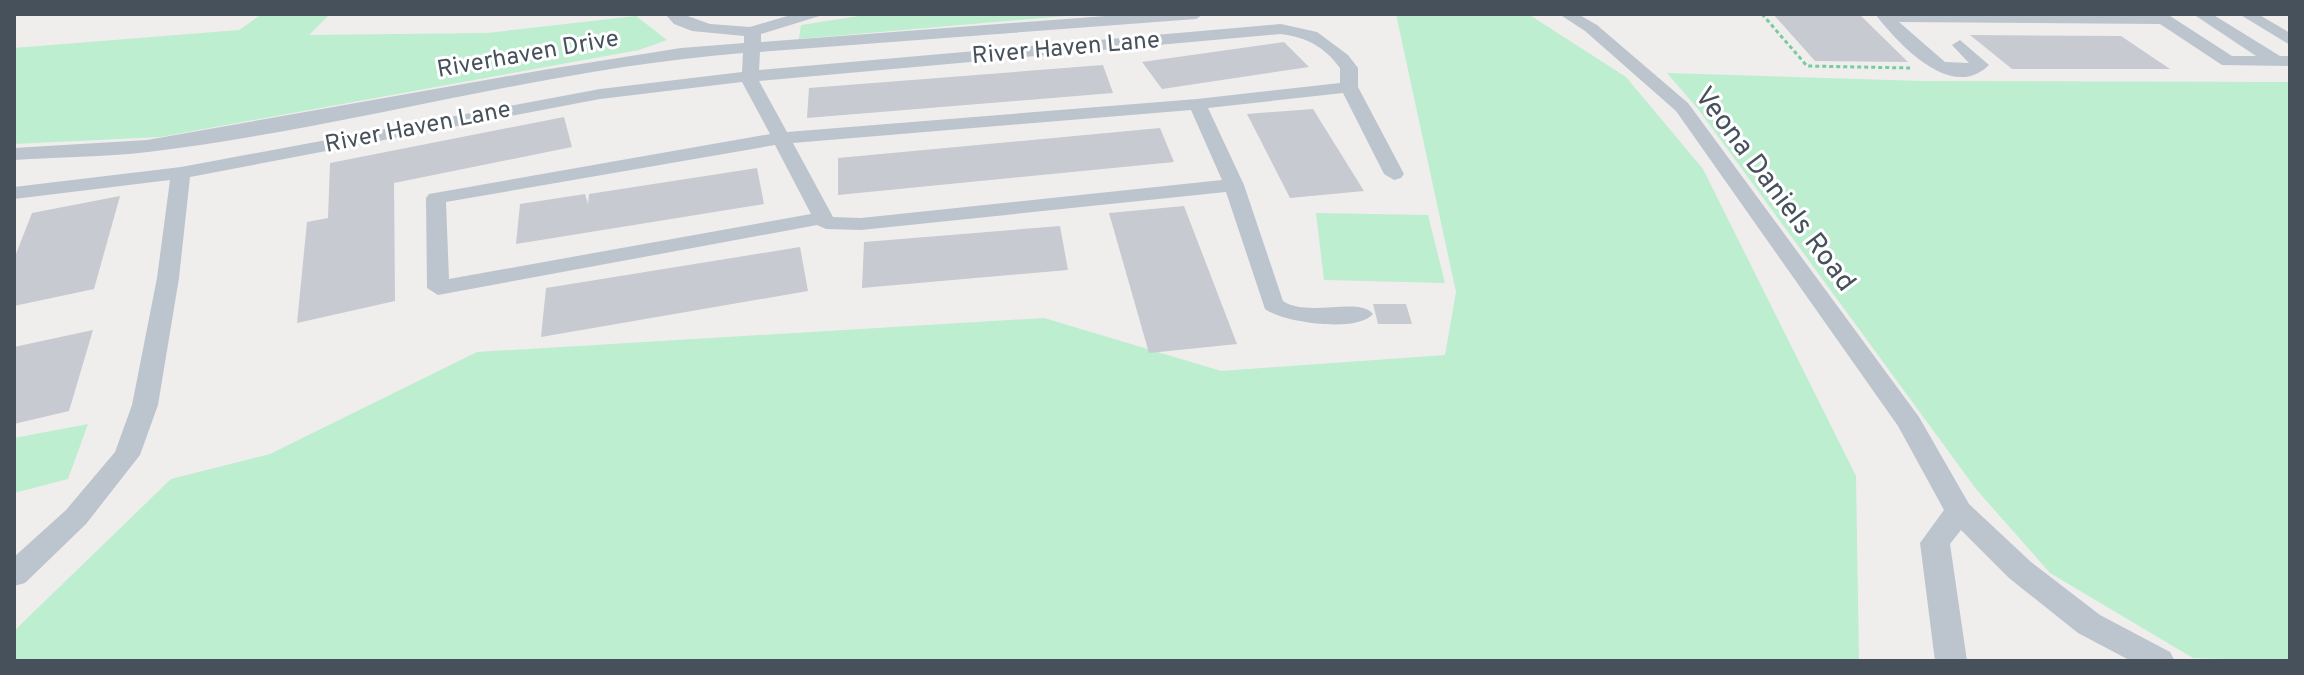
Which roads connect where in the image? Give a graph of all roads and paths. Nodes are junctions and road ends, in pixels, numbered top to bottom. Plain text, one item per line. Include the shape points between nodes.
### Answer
1 (673, 14) edge
2 (818, 14) edge
3 (1196, 14) edge
4 (1567, 14) edge
5 (1762, 14) edge
6 (2201, 14) edge
7 (2247, 14) edge
8 (1884, 16) edge
9 (1955, 16) edge
10 (2003, 16) edge
11 (2054, 16) edge
12 (2106, 16) edge
13 (2160, 17) edge
14 (753, 40) junction
15 (2290, 40) edge
16 (1960, 45) dead end
17 (2283, 61) edge
18 (1944, 68) junction
19 (751, 76) junction
20 (1349, 87) junction
21 (1197, 104) junction
22 (781, 138) junction
23 (14, 154) edge
24 (181, 173) junction
25 (1394, 174) dead end
26 (1234, 185) junction
27 (14, 193) edge
28 (823, 218) junction
29 (1361, 314) dead end
30 (1959, 511) junction
31 (14, 575) edge
32 (2146, 658) edge
33 (1951, 661) edge

1 - 14 street via 679,22
2 - 14 street via 769,24
3 - 14 street, Riverhaven Drive
4 - 30 street, Veona Daniels Road via 1591,28 1682,107 1910,423
5 - 18 path via 1807,66
6 - 17 street
7 - 15 street
8 - 9 street
8 - 18 street via 1925,57
9 - 10 street
10 - 11 street
11 - 12 street
12 - 13 street
13 - 17 street via 2228,61
14 - 19 street
14 - 23 street, Riverhaven Drive via 147,146
16 - 18 street via 1980,65 1964,72
19 - 20 street, River Haven Lane via 1281,29 1305,30 1323,40 1349,68
19 - 22 street
19 - 24 street, River Haven Lane via 600,94
20 - 21 street
20 - 25 street, River Haven Lane
21 - 22 street
21 - 26 street
22 - 28 street
22 - 28 street via 436,198 438,288
24 - 27 street, River Haven Lane
24 - 31 street via 145,405 127,455 76,517
26 - 28 street via 861,224 826,223
26 - 29 street via 1273,304 1301,314
30 - 32 street, Veona Daniels Road via 2043,588
30 - 33 street via 1935,543

